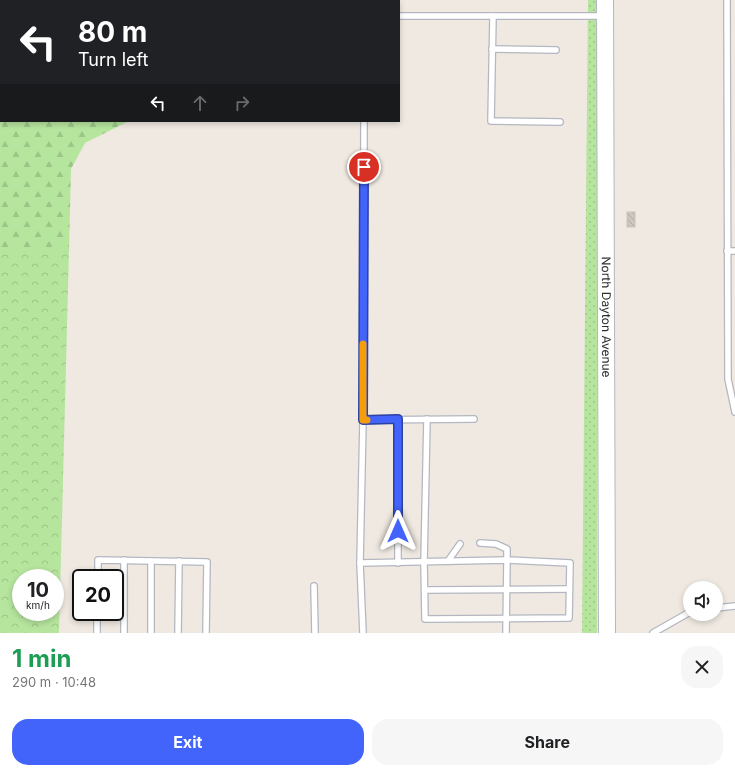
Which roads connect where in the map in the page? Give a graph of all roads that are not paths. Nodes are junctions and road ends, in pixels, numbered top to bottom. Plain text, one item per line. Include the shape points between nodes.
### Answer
1 (727, 0) edge
2 (606, 8) edge
3 (400, 16) edge
4 (493, 16) junction
5 (492, 49) junction
6 (556, 50) dead end
7 (364, 122) edge
8 (560, 122) dead end
9 (727, 217) junction
10 (735, 217) edge
11 (727, 251) junction
12 (735, 251) edge
13 (735, 412) edge
14 (398, 419) junction
15 (427, 419) junction
16 (474, 419) dead end
17 (363, 420) junction
18 (480, 543) dead end
19 (460, 544) dead end
20 (124, 560) junction
21 (508, 560) junction
22 (151, 561) junction
23 (179, 562) junction
24 (424, 562) junction
25 (448, 562) junction
26 (360, 563) junction
27 (398, 563) junction
28 (98, 569) edge
29 (314, 586) dead end
30 (569, 589) junction
31 (425, 590) junction
32 (507, 590) junction
33 (735, 606) edge
34 (723, 607) edge
35 (683, 616) edge
36 (506, 618) junction
37 (97, 621) edge
38 (97, 633) edge
39 (124, 633) edge
40 (151, 633) edge
41 (178, 633) edge
42 (206, 633) edge
43 (315, 633) edge
44 (363, 633) edge
45 (506, 633) edge
46 (607, 633) edge
47 (653, 633) edge

1 - 9 lane
2 - 4 lane
2 - 46 main road, North Dayton Avenue
3 - 4 lane
4 - 5 lane
5 - 6 lane
5 - 8 lane via 491,121
7 - 17 lane
9 - 10 lane
9 - 11 lane
11 - 12 lane
11 - 13 lane via 728,378
14 - 15 lane
14 - 17 lane
14 - 27 lane
15 - 16 lane
15 - 24 lane
17 - 26 lane
18 - 21 lane via 496,544 507,549
19 - 25 lane
20 - 22 lane
20 - 28 lane via 98,560
20 - 39 lane
21 - 25 lane
21 - 30 lane via 570,563
21 - 32 lane
22 - 23 lane
22 - 40 lane
23 - 41 lane
23 - 42 lane via 207,562
24 - 25 lane
24 - 27 lane
24 - 31 lane
26 - 27 lane
26 - 44 lane
29 - 43 lane
30 - 32 lane
30 - 36 lane via 569,618
31 - 32 lane
31 - 36 lane via 425,620
32 - 36 lane
33 - 34 lane
35 - 47 lane
36 - 45 lane
37 - 38 lane

